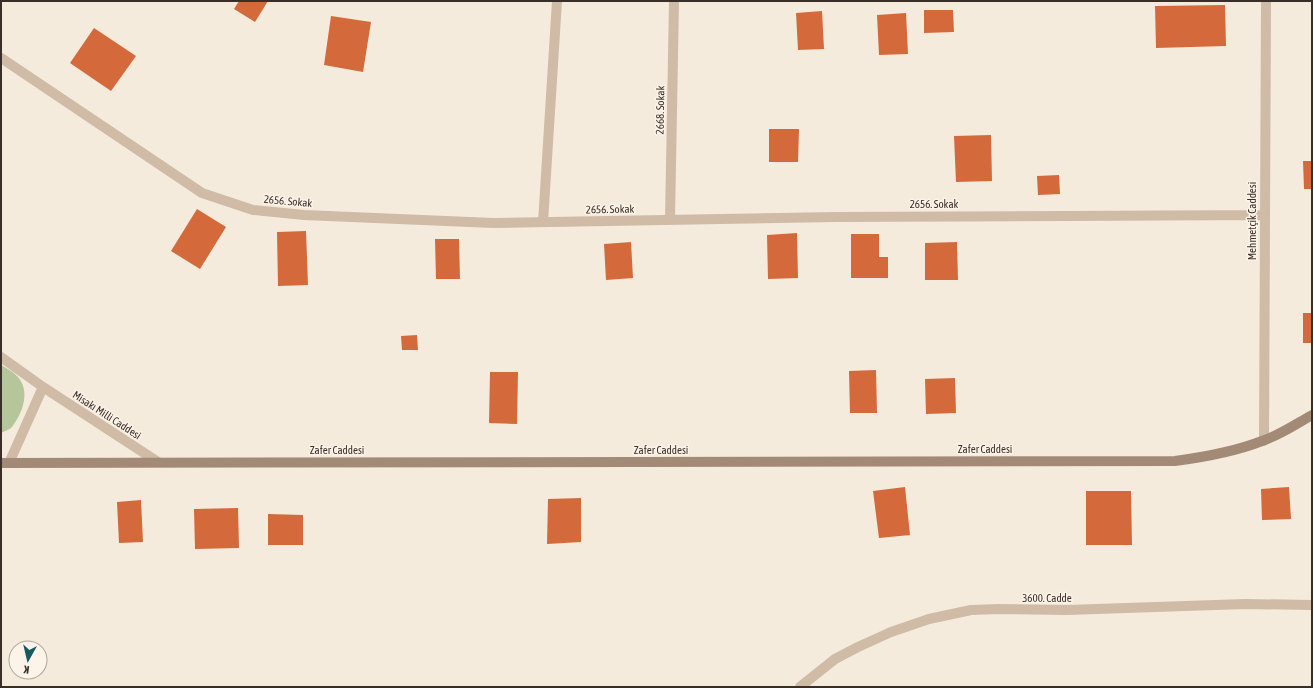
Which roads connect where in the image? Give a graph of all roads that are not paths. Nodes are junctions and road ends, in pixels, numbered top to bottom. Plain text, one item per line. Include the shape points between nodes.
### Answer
1 (558, 1) edge
2 (674, 1) edge
3 (1266, 1) edge
4 (1, 58) edge
5 (1264, 215) junction
6 (670, 220) junction
7 (542, 222) junction
8 (1, 357) edge
9 (42, 387) junction
10 (1312, 415) edge
11 (1264, 441) junction
12 (158, 462) junction
13 (5, 463) edge
14 (1312, 605) edge
15 (800, 687) edge

1 - 7 street
2 - 6 street, 2668. Sokak
3 - 5 street, Mehmetçik Caddesi
4 - 7 street, 2656. Sokak via 202,193 253,210 304,215 493,223
5 - 6 street, 2656. Sokak
5 - 11 street, Mehmetçik Caddesi
6 - 7 street, 2656. Sokak
8 - 9 street, Misakı Milli Caddesi
9 - 12 street, Misakı Milli Caddesi
9 - 13 street
10 - 11 main road, Zafer Caddesi
11 - 12 main road, Zafer Caddesi via 1218,455 1175,461
12 - 13 main road, Zafer Caddesi
14 - 15 street, 3600. Cadde via 971,610 929,619 891,632 836,659

